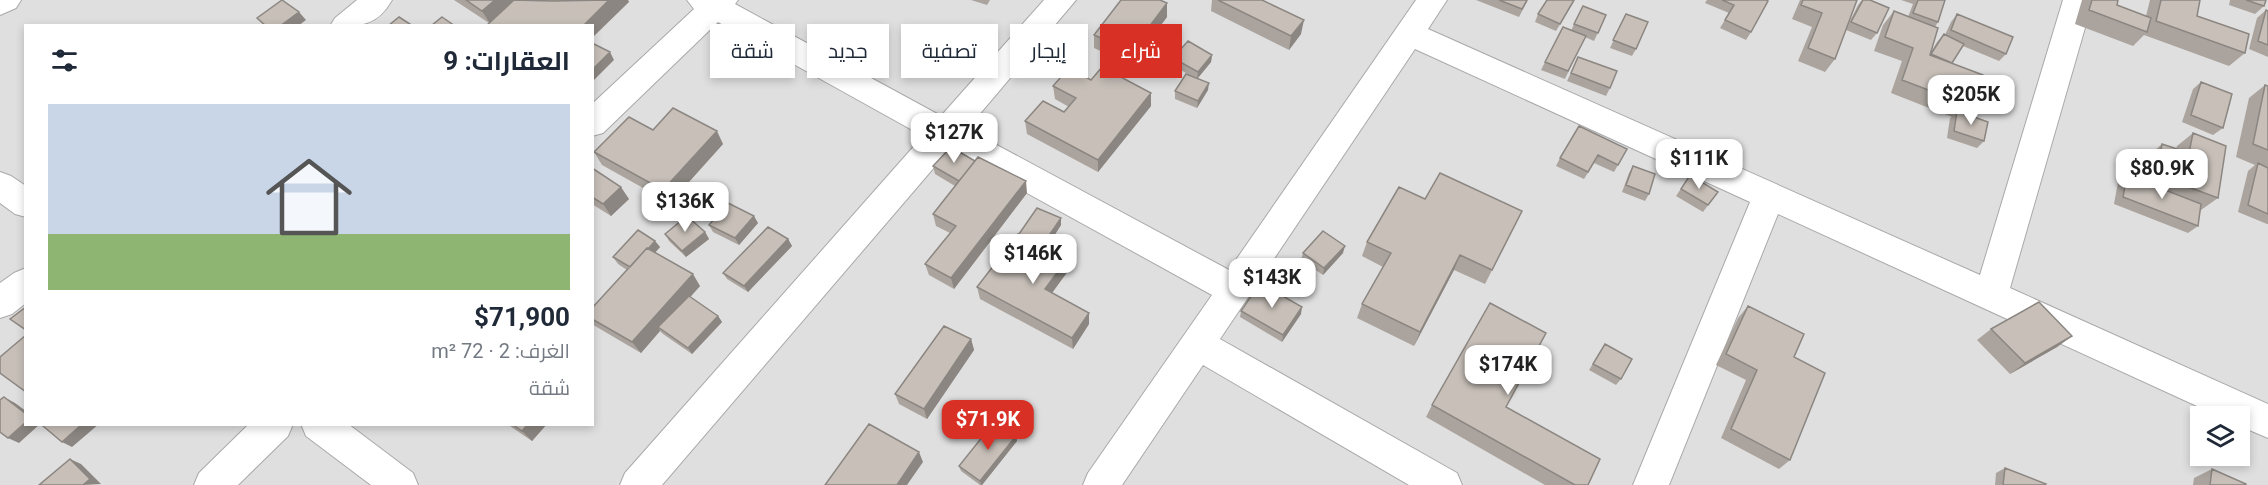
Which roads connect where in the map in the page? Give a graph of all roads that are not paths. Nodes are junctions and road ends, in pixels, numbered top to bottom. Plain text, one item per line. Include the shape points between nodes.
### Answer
1 (6, 0) edge
2 (377, 0) edge
3 (1061, 0) edge
4 (1432, 0) edge
5 (2078, 0) edge
6 (713, 2) edge
7 (0, 4) edge
8 (347, 24) edge
9 (1409, 33) junction
10 (594, 121) edge
11 (945, 133) junction
12 (0, 185) edge
13 (1769, 196) junction
14 (24, 203) edge
15 (24, 285) edge
16 (1234, 290) junction
17 (1990, 296) junction
18 (0, 303) edge
19 (1197, 344) junction
20 (2268, 421) edge
21 (273, 426) edge
22 (322, 426) edge
23 (1432, 482) edge
24 (212, 485) edge
25 (400, 485) edge
26 (638, 485) edge
27 (1101, 485) edge
28 (1651, 485) edge

1 - 7 street
2 - 8 street
3 - 11 street
4 - 9 street
5 - 17 street
6 - 10 street
6 - 11 street
9 - 13 street
9 - 16 street
11 - 16 street
11 - 26 street
12 - 14 street
13 - 17 street
13 - 28 street
15 - 18 street
16 - 19 street
17 - 20 street
19 - 23 street
19 - 27 street
21 - 24 street
22 - 25 street

